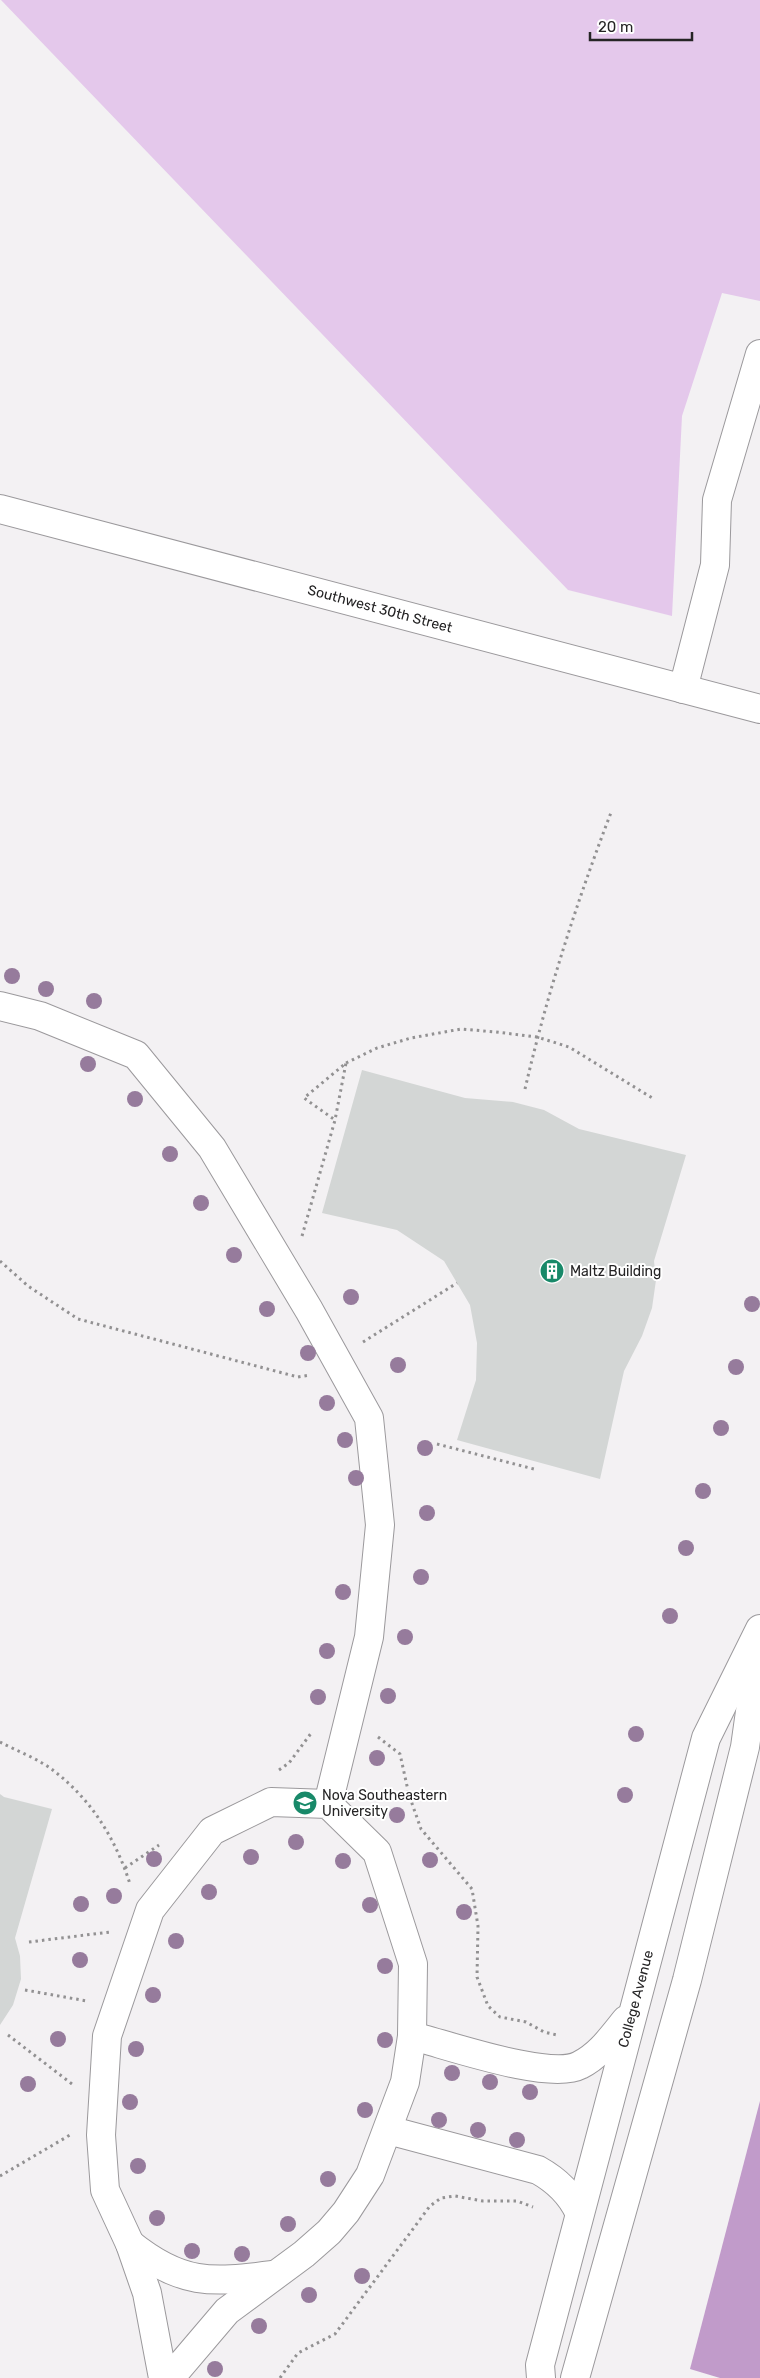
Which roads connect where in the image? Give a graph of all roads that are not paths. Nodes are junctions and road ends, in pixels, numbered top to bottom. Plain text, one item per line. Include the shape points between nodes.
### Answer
1 (760, 354) edge
2 (0, 509) edge
3 (683, 689) junction
4 (760, 709) edge
5 (1, 1011) edge
6 (760, 1629) edge
7 (760, 1638) edge
8 (328, 1804) junction
9 (632, 2013) junction
10 (412, 2036) junction
11 (388, 2130) junction
12 (579, 2212) junction
13 (130, 2244) junction
14 (274, 2274) junction
15 (163, 2378) edge
16 (170, 2378) edge
17 (541, 2378) edge
18 (575, 2378) edge

1 - 3 street via 717,500 715,565
2 - 3 street, Southwest 30th Street
3 - 4 street, Southwest 30th Street
5 - 8 street via 40,1016 136,1055 212,1148 369,1418 380,1525 369,1637
6 - 9 street, College Avenue via 706,1738
7 - 18 street via 745,1747 696,1943
8 - 10 street via 377,1852 412,1964
8 - 13 street via 271,1802 212,1832 150,1910 107,2036 101,2135 105,2190
9 - 10 street via 598,2054 578,2066 556,2071 532,2068
9 - 12 street, College Avenue
10 - 11 street via 405,2082
11 - 12 street via 538,2170 555,2180
11 - 14 street via 370,2175 346,2212 330,2232
12 - 17 street, College Avenue via 540,2365
13 - 14 street via 152,2262 203,2280 233,2280
13 - 15 street via 147,2293
14 - 16 street via 227,2311

